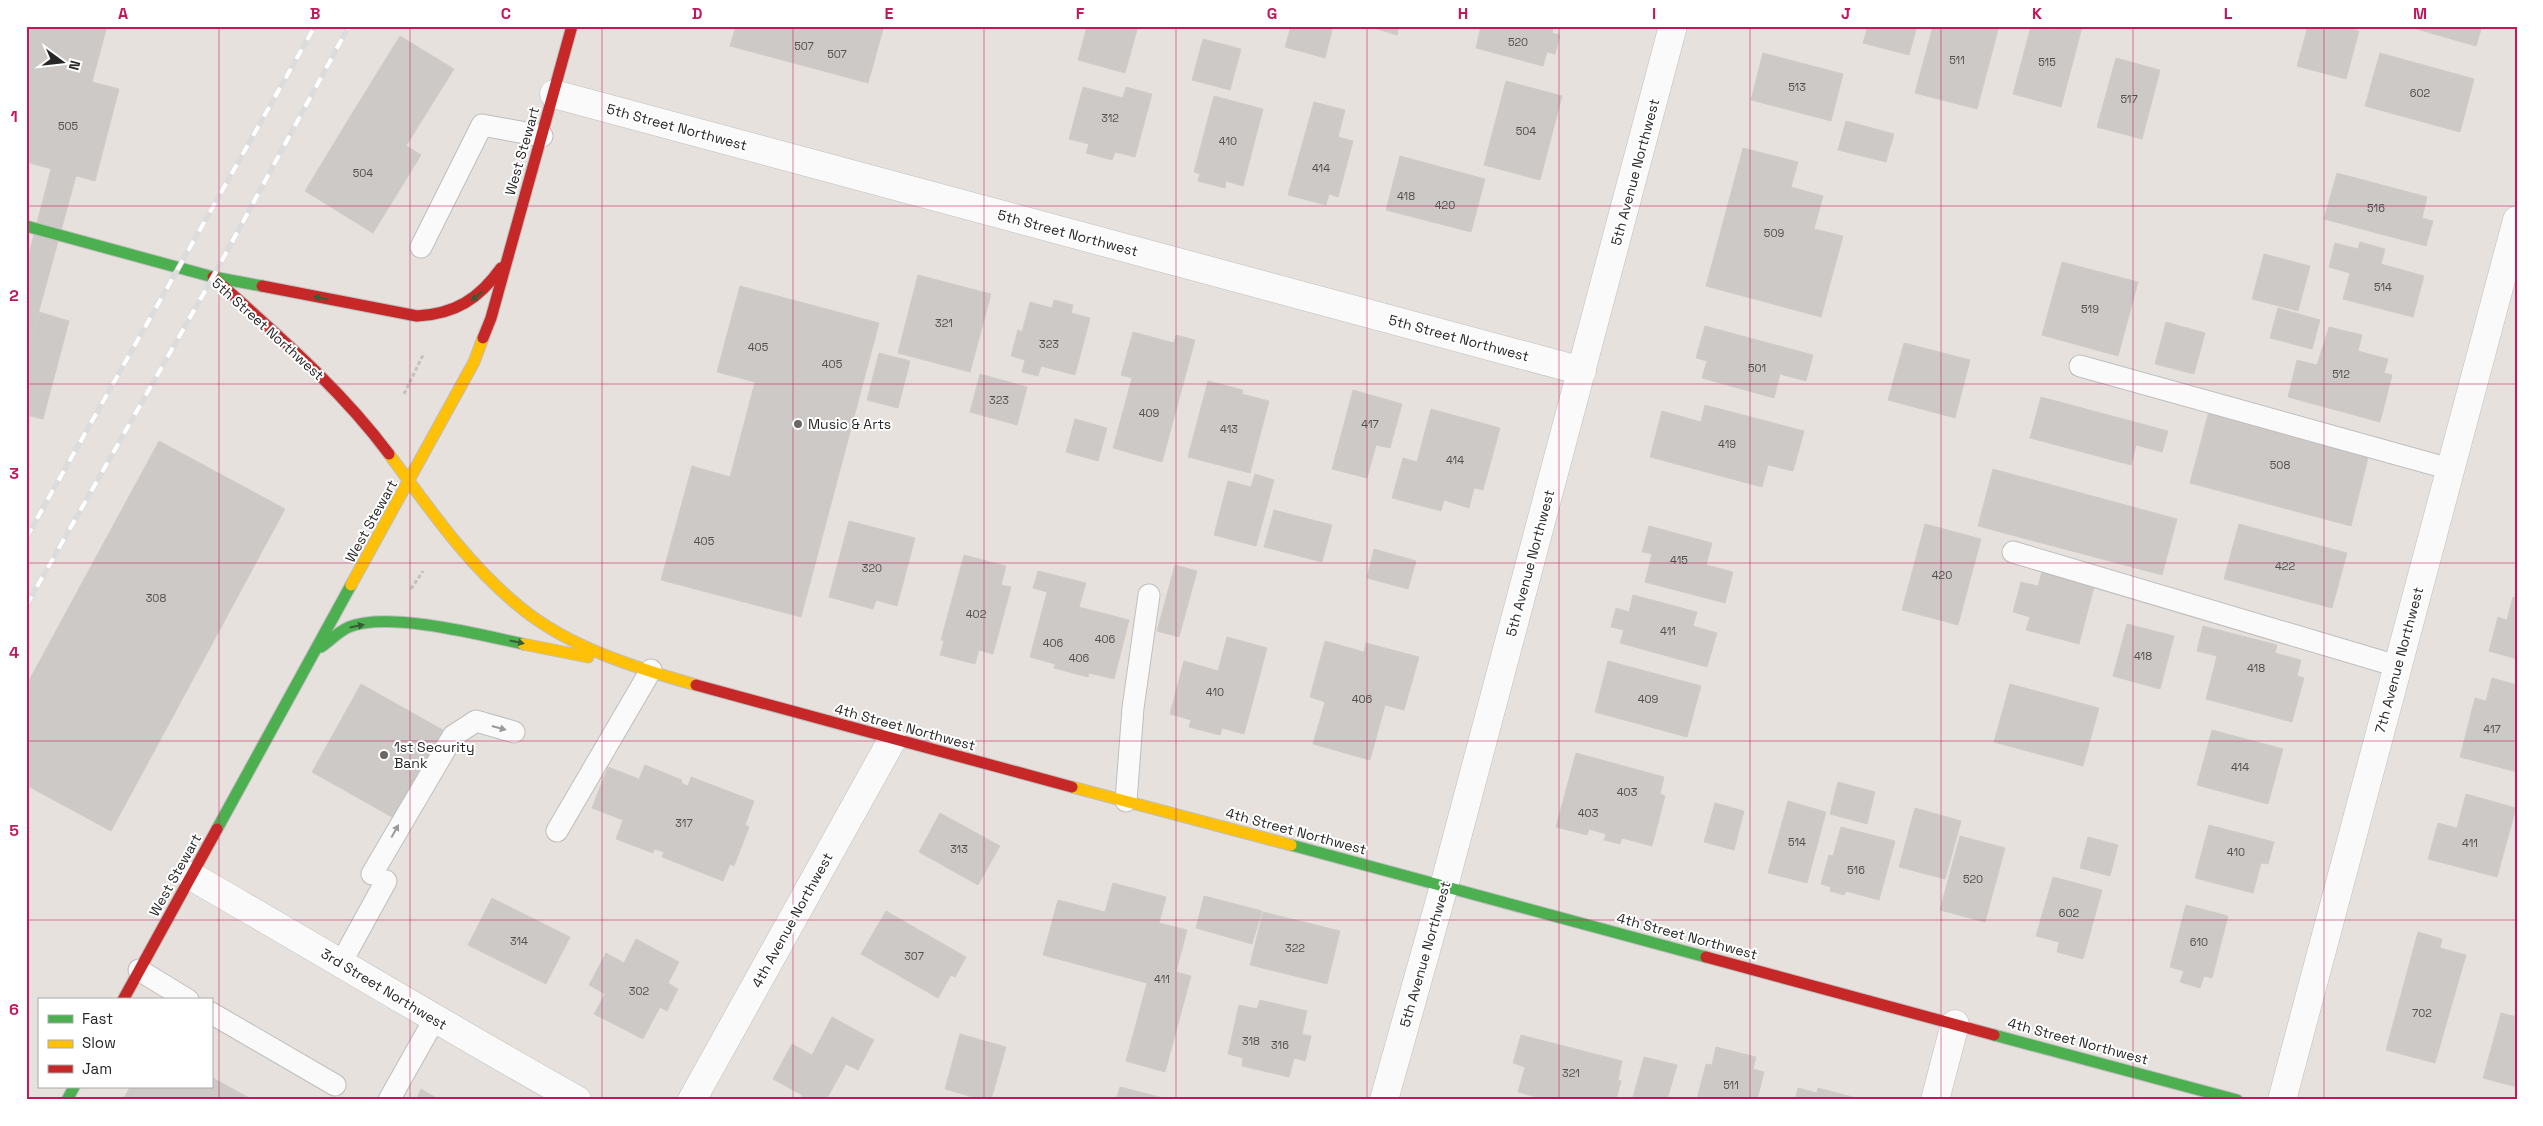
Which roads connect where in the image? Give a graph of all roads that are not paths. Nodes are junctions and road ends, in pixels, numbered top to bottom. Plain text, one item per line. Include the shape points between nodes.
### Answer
1 (572, 26) edge
2 (1673, 26) edge
3 (554, 94) junction
4 (542, 136) junction
5 (2517, 220) edge
6 (26, 226) edge
7 (421, 247) dead end
8 (508, 259) junction
9 (213, 277) junction
10 (2080, 366) dead end
11 (1582, 371) junction
12 (2450, 469) junction
13 (410, 482) junction
14 (2013, 552) dead end
15 (1149, 595) dead end
16 (316, 651) junction
17 (2397, 666) junction
18 (651, 670) junction
19 (514, 732) dead end
20 (892, 740) junction
21 (1126, 801) junction
22 (557, 831) dead end
23 (191, 876) junction
24 (1444, 886) junction
25 (341, 963) junction
26 (139, 970) junction
27 (124, 998) edge
28 (185, 998) edge
29 (212, 1014) edge
30 (434, 1020) junction
31 (1955, 1024) junction
32 (335, 1085) dead end
33 (73, 1088) edge
34 (2223, 1098) edge
35 (67, 1100) edge
36 (389, 1100) edge
37 (577, 1100) edge
38 (692, 1100) edge
39 (1384, 1100) edge
40 (1935, 1100) edge
41 (2282, 1100) edge

1 - 3 main road, West Stewart
2 - 11 street, 5th Avenue Northwest
3 - 4 main road, West Stewart
3 - 11 street, 5th Street Northwest
4 - 7 lane via 482,125
4 - 8 main road, West Stewart
5 - 12 street, 7th Avenue Northwest
6 - 9 main road, 5th Street Northwest
8 -> 9 main road via 484,290 467,304 456,311 432,316 378,309
8 - 13 main road, West Stewart via 474,362
9 - 13 main road, 5th Street Northwest via 342,397
10 - 12 lane
11 - 24 street, 5th Avenue Northwest
12 - 17 street, 7th Avenue Northwest
13 - 16 main road, West Stewart
13 - 18 main road, 4th Street Northwest via 482,570 523,610 580,643
14 - 17 lane
15 - 21 lane via 1133,708
16 -> 18 main road via 348,627 375,622 407,623
16 - 23 main road, West Stewart
17 - 41 street, 7th Avenue Northwest
18 - 20 main road, 4th Street Northwest
18 - 22 lane
25 -> 19 lane via 379,878 453,736 476,721
20 - 21 main road, 4th Street Northwest
20 - 38 street, 4th Avenue Northwest
21 - 24 main road, 4th Street Northwest
23 - 25 street, 3rd Street Northwest
23 - 26 main road, West Stewart
24 - 31 main road, 4th Street Northwest
24 - 39 street, 5th Avenue Northwest
25 - 30 street, 3rd Street Northwest
26 - 27 main road, West Stewart
26 - 28 lane
29 - 32 lane
30 - 36 lane
30 - 37 street, 3rd Street Northwest
31 - 34 main road, 4th Street Northwest
31 - 40 street
33 - 35 main road

